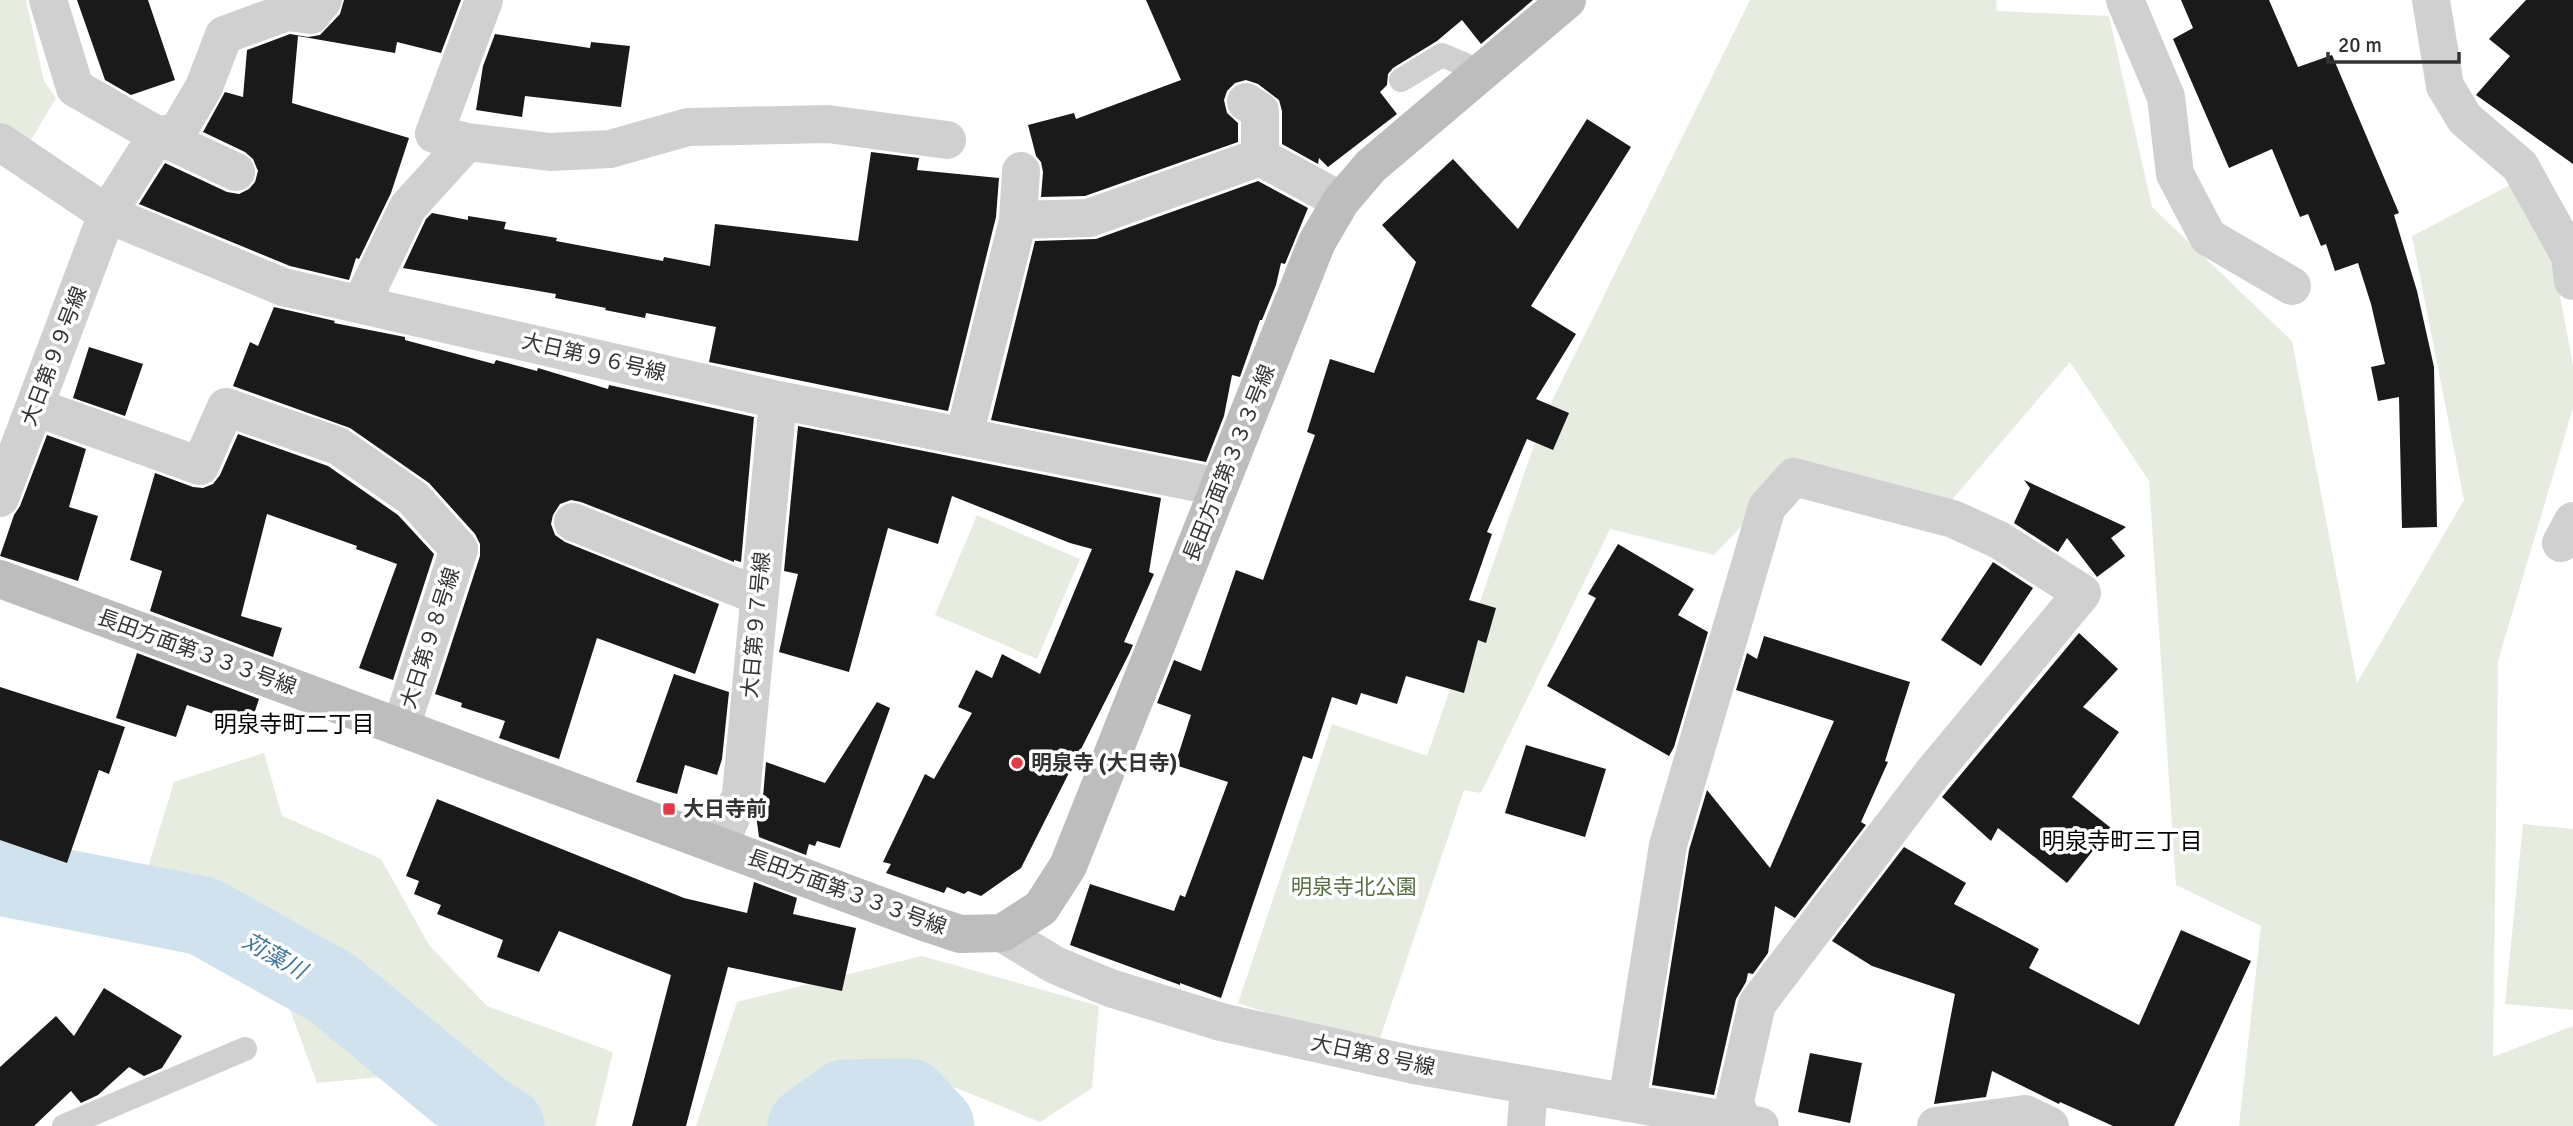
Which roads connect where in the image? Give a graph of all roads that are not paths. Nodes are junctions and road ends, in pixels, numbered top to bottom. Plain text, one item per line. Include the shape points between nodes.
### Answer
1 (48, 0) edge
2 (323, 0) edge
3 (484, 0) edge
4 (1567, 0) edge
5 (2125, 0) edge
6 (2431, 0) edge
7 (1482, 72) junction
8 (1401, 80) dead end
9 (1246, 102) dead end
10 (157, 135) junction
11 (947, 140) dead end
12 (0, 142) edge
13 (467, 142) junction
14 (1260, 156) junction
15 (1021, 171) dead end
16 (236, 172) dead end
17 (1341, 201) junction
18 (107, 214) junction
19 (1018, 220) junction
20 (2572, 263) edge
21 (2292, 286) dead end
22 (361, 304) junction
23 (778, 400) junction
24 (35, 407) junction
25 (964, 436) junction
26 (1219, 487) junction
27 (0, 498) edge
28 (573, 522) dead end
29 (0, 579) edge
30 (759, 596) junction
31 (401, 727) junction
32 (719, 845) junction
33 (1002, 933) junction
34 (245, 1049) dead end
35 (1529, 1085) junction
36 (1627, 1103) junction
37 (1749, 1125) edge
38 (64, 1126) edge
39 (1526, 1126) edge
40 (1936, 1126) edge
41 (2050, 1126) edge

1 - 10 street via 75,88
2 - 10 street via 310,15 287,12 225,35 204,87 177,133
3 - 13 street via 434,134
4 - 7 street, 長田方面第３３３号線
5 - 21 street via 2166,97 2175,174 2208,237
6 - 20 street via 2445,86 2465,119 2520,166
7 - 8 lane via 1442,55
7 - 17 street, 長田方面第３３３号線 via 1371,166
9 - 14 street via 1260,111
10 - 16 street
10 - 18 street, 大日第９９号線
11 - 13 street via 828,124 688,127 610,149 574,151
12 - 18 street, 大日第９６号線
13 - 22 street via 408,207
14 - 17 street
14 - 19 street via 1089,218
15 - 19 street
17 - 26 street, 長田方面第３３３号線 via 1317,242
18 - 22 street, 大日第９６号線 via 283,287
18 - 24 street, 大日第９９号線
19 - 25 street
22 - 23 street, 大日第９６号線
23 - 25 street, 大日第９６号線
23 - 30 street, 大日第９７号線
24 - 27 street, 大日第９９号線
24 - 31 street, 大日第９８号線 via 200,466 226,407 338,446 413,498 459,549
25 - 26 street, 大日第９６号線
26 - 33 street, 長田方面第３３３号線 via 1068,866 1041,908
28 - 30 street
29 - 31 street, 長田方面第３３３号線
30 - 32 street, 大日第９７号線 via 741,795
31 - 32 street, 長田方面第３３３号線
32 - 33 street, 長田方面第３３３号線 via 960,934
33 - 35 street, 大日第８号線 via 1055,965 1099,983 1221,1022
34 - 38 lane
35 - 36 street, 大日第８号線
35 - 39 street
36 - 37 street, 大日第８号線
36 - 37 street via 1668,845 1767,507 1794,477 1953,519 1999,540 2082,593 1931,775 1757,1003 1735,1101
40 - 41 street via 2025,1114

